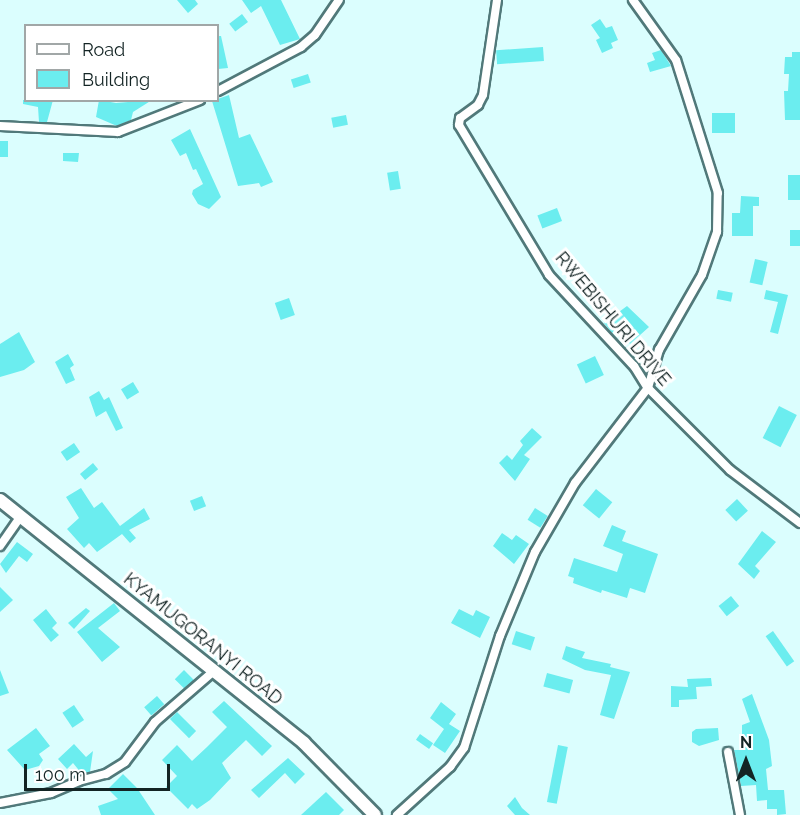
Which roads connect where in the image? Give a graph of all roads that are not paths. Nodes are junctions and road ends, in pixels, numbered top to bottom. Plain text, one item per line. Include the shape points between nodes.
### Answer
1 (339, 0) edge
2 (497, 0) edge
3 (633, 0) edge
4 (219, 90) edge
5 (195, 102) edge
6 (0, 126) edge
7 (648, 388) junction
8 (0, 500) edge
9 (21, 516) junction
10 (800, 523) edge
11 (0, 546) edge
12 (215, 670) junction
13 (728, 752) dead end
14 (0, 803) edge
15 (375, 815) edge
16 (397, 815) edge
17 (740, 815) edge

1 - 4 street via 315,35 301,47
2 - 7 street, RWEBISHURI DRIVE via 483,95 475,108 460,118 459,125 549,275 634,366
3 - 7 street via 676,60 720,210 702,275 659,350
5 - 6 street via 118,132
7 - 10 street, RWEBISHURI DRIVE via 730,470
7 - 16 street via 575,483 535,552 500,636 464,748 450,767
8 - 9 street, KYAMUGORANYI ROAD
9 - 11 street
9 - 12 street, KYAMUGORANYI ROAD
12 - 14 street via 155,722 125,762 106,774 51,793
12 - 15 street, KYAMUGORANYI ROAD via 304,743
13 - 17 street

